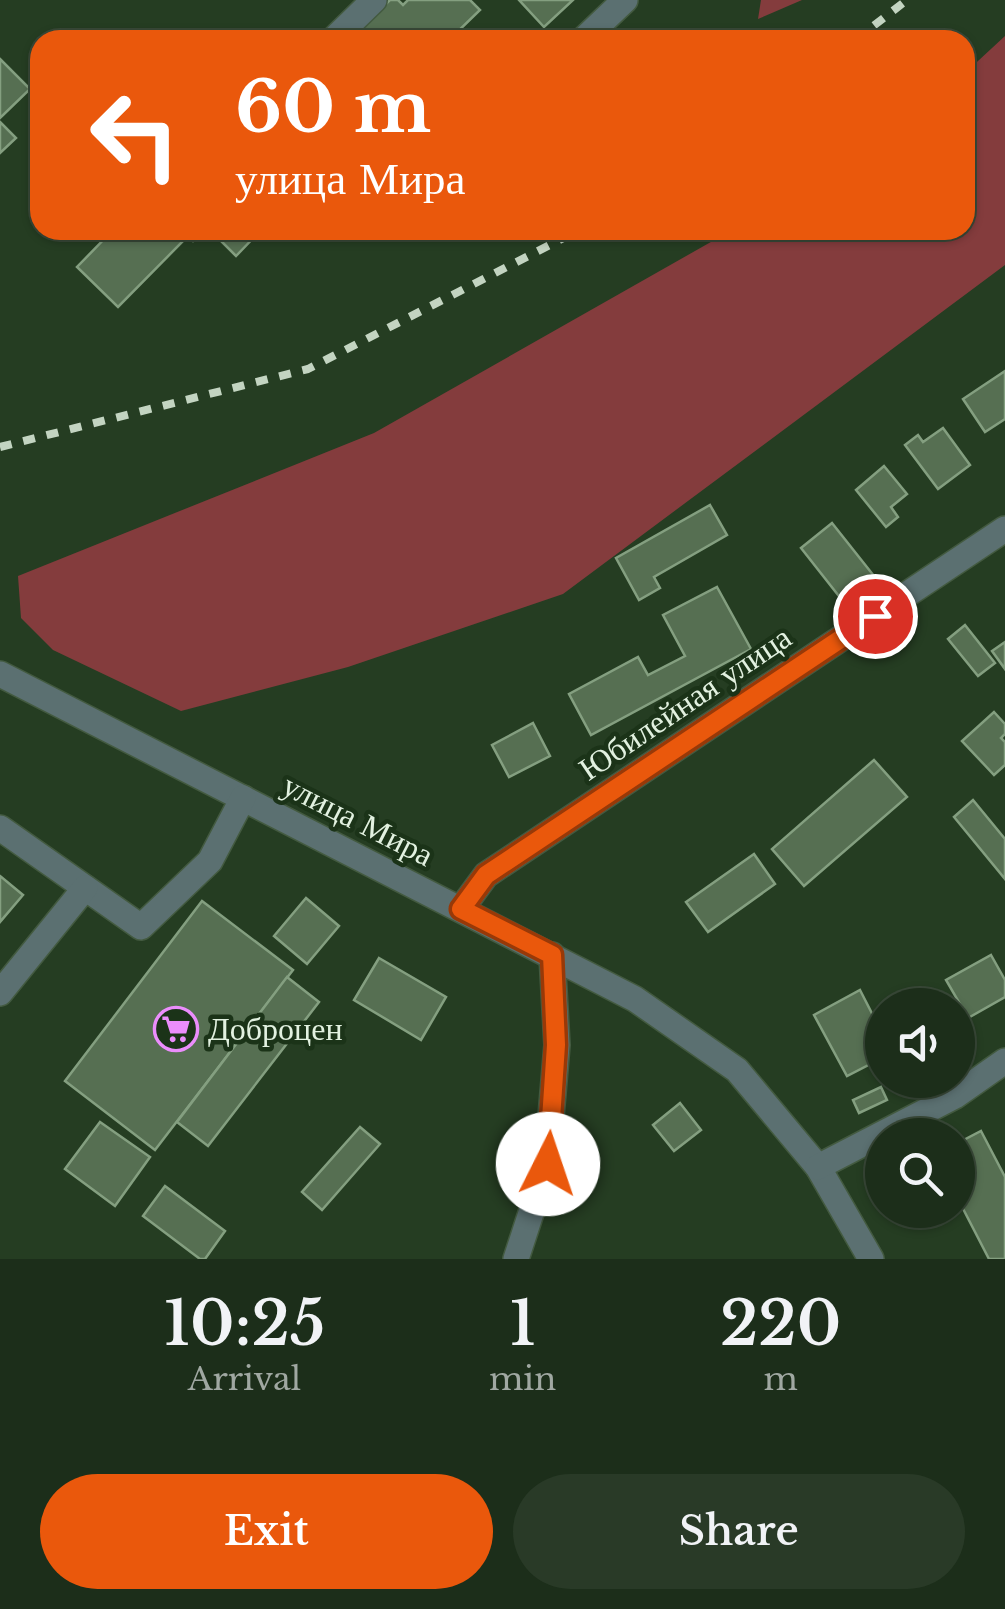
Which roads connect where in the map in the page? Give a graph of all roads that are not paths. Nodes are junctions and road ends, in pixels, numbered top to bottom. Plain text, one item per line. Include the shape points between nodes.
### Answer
1 (374, 0) edge
2 (625, 0) edge
3 (343, 30) edge
4 (594, 30) edge
5 (1005, 529) edge
6 (0, 674) edge
7 (243, 798) junction
8 (0, 828) edge
9 (85, 888) junction
10 (461, 909) junction
11 (552, 955) junction
12 (0, 993) edge
13 (1005, 1061) edge
14 (818, 1167) junction
15 (516, 1259) edge
16 (871, 1259) edge

1 - 3 street
2 - 4 street
5 - 10 street, Юбилейная улица via 486,875
6 - 7 street, улица Мира
7 - 9 street via 210,861 141,928
7 - 10 street, улица Мира
8 - 9 street
9 - 12 street
10 - 11 street, улица Мира
11 - 14 street, улица Мира via 635,999 737,1070
11 - 15 street via 556,1045 548,1164
13 - 14 street via 955,1096
14 - 16 street, улица Мира

